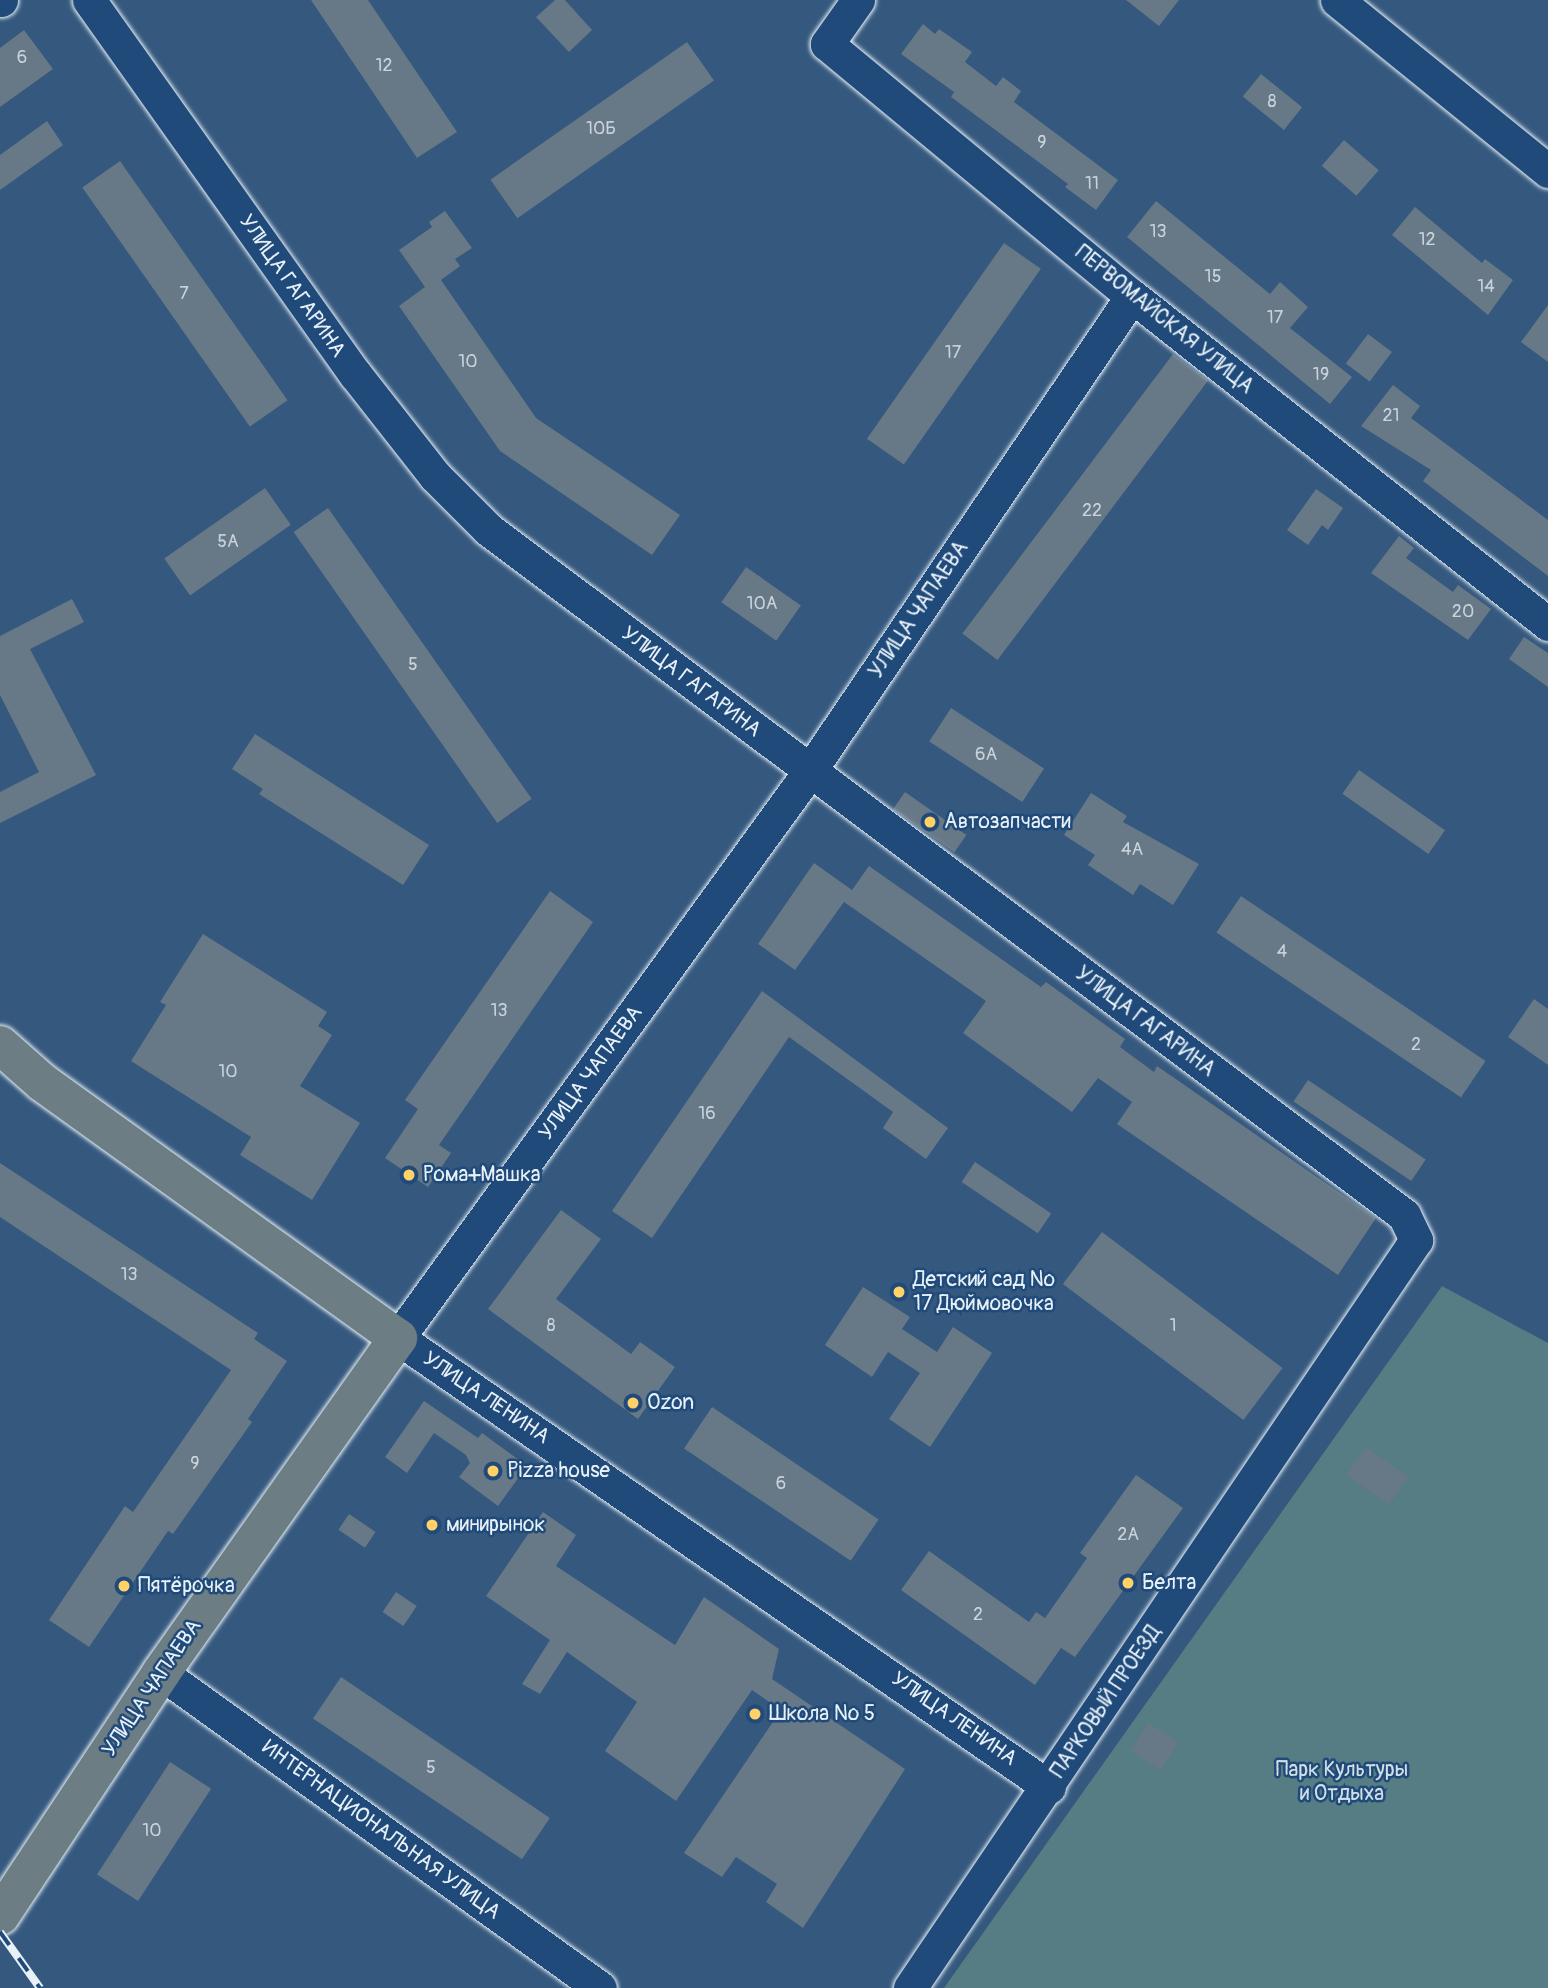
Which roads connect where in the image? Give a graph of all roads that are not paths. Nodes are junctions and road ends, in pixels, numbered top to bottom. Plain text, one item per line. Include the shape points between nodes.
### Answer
1 (89, 0) edge
2 (858, 0) edge
3 (1337, 0) edge
4 (1548, 171) edge
5 (1132, 296) junction
6 (1548, 624) edge
7 (809, 772) junction
8 (0, 1045) edge
9 (1416, 1240) joint
10 (398, 1338) junction
11 (162, 1672) junction
12 (1049, 1787) junction
13 (0, 1916) edge
14 (600, 1988) edge
15 (910, 1988) edge

1 - 7 street, УЛИЦА ГАГАРИНА via 355,374 435,475 489,530
2 - 5 street, ПЕРВОМАЙСКАЯ УЛИЦА via 827,44
3 - 4 street
5 - 6 street, ПЕРВОМАЙСКАЯ УЛИЦА
5 - 7 street, УЛИЦА ЧАПАЕВА
7 - 9 street, УЛИЦА ГАГАРИНА via 1404,1214
7 - 10 street, УЛИЦА ЧАПАЕВА
8 - 10 main road, УЛИЦА ЛЕНИНА via 43,1083
9 - 12 street, ПАРКОВЫЙ ПРОЕЗД
10 - 11 main road, УЛИЦА ЧАПАЕВА
10 - 12 street, УЛИЦА ЛЕНИНА
11 - 13 main road, УЛИЦА ЧАПАЕВА
11 - 14 street, ИНТЕРНАЦИОНАЛЬНАЯ УЛИЦА
12 - 15 street, ПАРКОВЫЙ ПРОЕЗД

